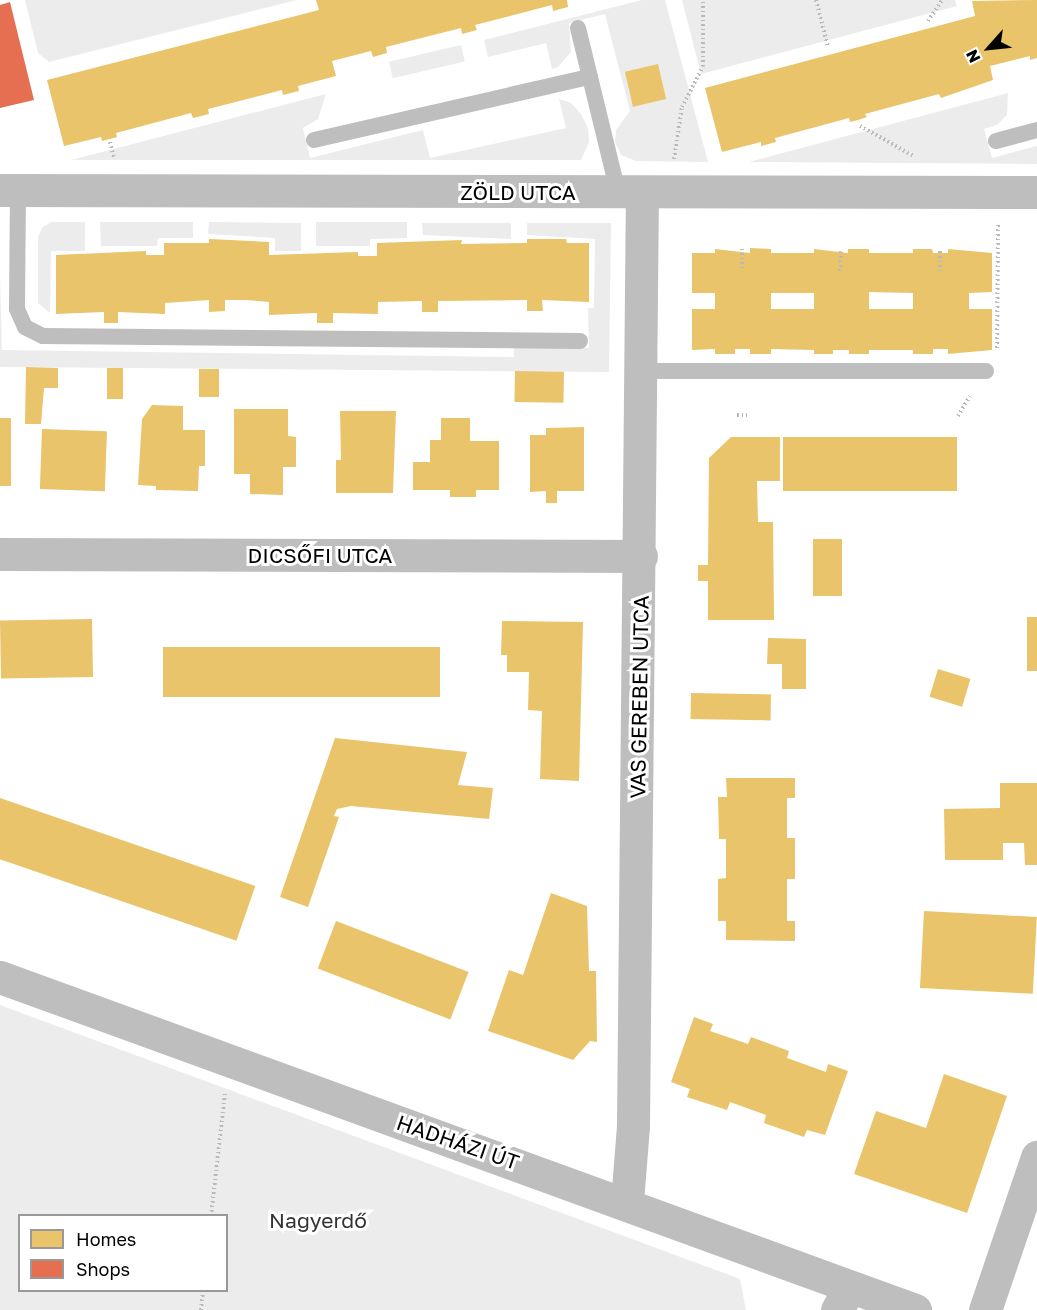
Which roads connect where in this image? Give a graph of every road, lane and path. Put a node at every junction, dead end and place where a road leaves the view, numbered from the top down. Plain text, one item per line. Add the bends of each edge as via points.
1 (703, 0) edge
2 (816, 0) edge
3 (942, 0) edge
4 (928, 21) dead end
5 (578, 28) dead end
6 (828, 47) dead end
7 (590, 77) junction
8 (860, 126) dead end
9 (1037, 130) edge
10 (314, 140) dead end
11 (996, 141) dead end
12 (918, 159) dead end
13 (9, 190) edge
14 (630, 192) junction
15 (674, 192) junction
16 (1037, 192) edge
17 (998, 219) dead end
18 (742, 249) dead end
19 (841, 249) dead end
20 (940, 250) dead end
21 (742, 271) dead end
22 (840, 271) dead end
23 (940, 271) dead end
24 (580, 340) dead end
25 (643, 371) junction
26 (986, 371) joint
27 (737, 415) dead end
28 (747, 415) dead end
29 (0, 554) edge
30 (641, 556) junction
31 (0, 976) edge
32 (228, 1061) junction
33 (1037, 1157) edge
34 (627, 1202) junction
35 (211, 1214) edge
36 (203, 1292) edge
37 (843, 1299) edge
38 (201, 1310) edge
39 (915, 1310) edge
40 (986, 1310) edge

1 - 15 path via 705,58 678,120
2 - 6 path
3 - 4 path
5 - 7 lane
7 - 10 lane
7 - 14 lane
8 - 12 path
9 - 11 lane
13 - 14 street, ZÖLD UTCA
13 - 24 lane via 17,309 25,327 43,336
14 - 15 street, ZÖLD UTCA
14 - 25 street, VAS GEREBEN UTCA
15 - 16 street, ZÖLD UTCA
17 - 26 path via 997,350
18 - 21 path
19 - 22 path
20 - 23 path
25 - 26 lane
25 - 30 street, VAS GEREBEN UTCA
27 - 28 path
29 - 30 street, DICSŐFI UTCA
30 - 34 street, VAS GEREBEN UTCA via 633,1125
31 - 32 street, HADHÁZI ÚT
32 - 34 street, HADHÁZI ÚT
32 - 35 path
33 - 40 street
34 - 37 street, HADHÁZI ÚT
36 - 38 path
37 - 39 street, HADHÁZI ÚT

